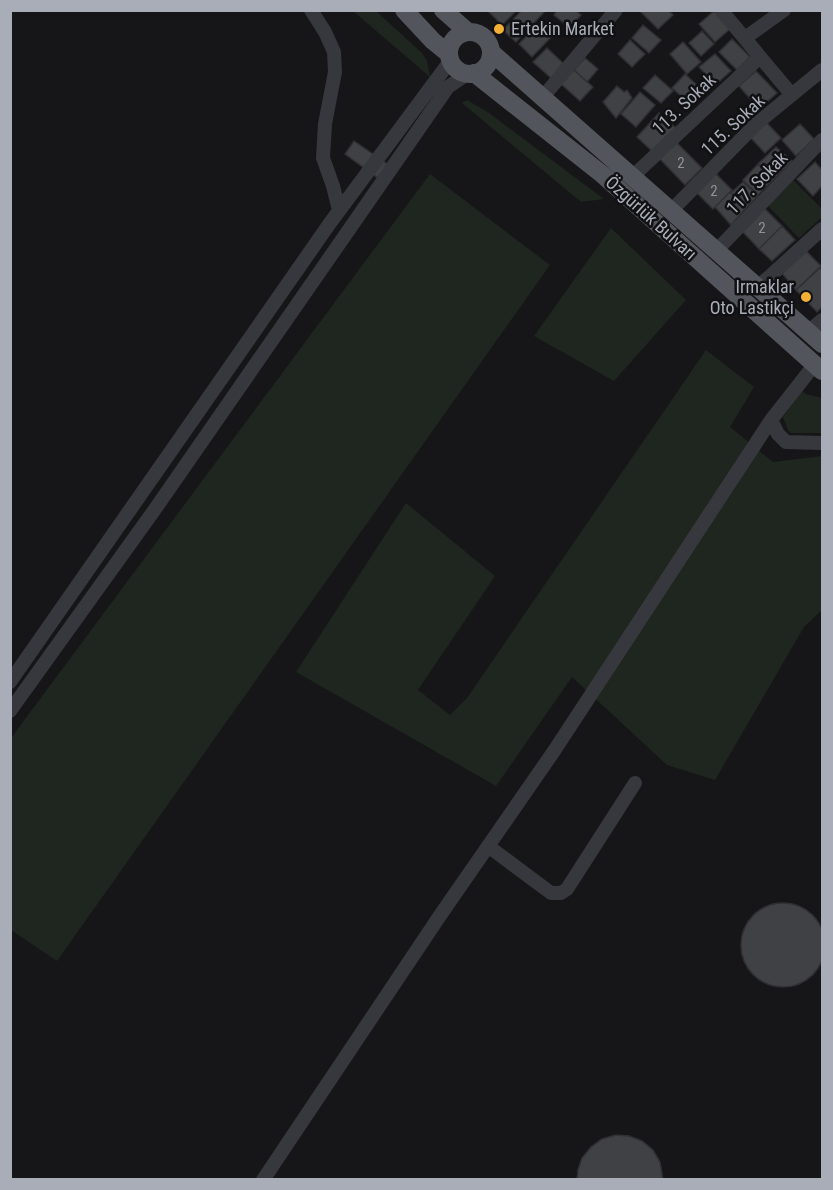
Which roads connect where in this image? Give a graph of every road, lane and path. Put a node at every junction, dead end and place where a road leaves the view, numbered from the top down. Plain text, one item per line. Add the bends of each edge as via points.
1 (311, 10) edge
2 (404, 10) edge
3 (443, 10) edge
4 (616, 10) edge
5 (721, 10) edge
6 (784, 10) edge
7 (468, 32) junction
8 (745, 38) junction
9 (491, 52) junction
10 (450, 57) junction
11 (760, 57) junction
12 (822, 70) edge
13 (470, 74) junction
14 (792, 95) junction
15 (542, 98) junction
16 (822, 140) edge
17 (632, 177) junction
18 (339, 210) junction
19 (671, 211) junction
20 (822, 229) edge
21 (717, 250) junction
22 (758, 287) junction
23 (815, 326) edge
24 (822, 344) edge
25 (819, 367) edge
26 (771, 420) junction
27 (822, 442) edge
28 (10, 682) edge
29 (10, 711) edge
30 (635, 783) dead end
31 (488, 846) junction
32 (263, 1179) edge

1 - 18 street via 334,52 335,72 323,158
2 - 10 main road
3 - 7 main road
4 - 15 street
5 - 8 street
6 - 8 street
7 - 9 main road via 481,35
7 - 10 main road via 452,42
8 - 11 street
9 - 13 main road via 488,64
9 - 15 main road, Özgürlük Bulvarı
10 - 13 main road via 457,69
10 - 18 street
11 - 14 street
11 - 17 street, 113. Sokak
12 - 14 street, 115. Sokak
13 - 25 main road, Özgürlük Bulvarı via 603,175
13 - 29 street via 448,87
14 - 19 street, 115. Sokak via 755,125
15 - 17 main road, Özgürlük Bulvarı
16 - 21 street, 117. Sokak
17 - 19 main road, Özgürlük Bulvarı
18 - 28 street
19 - 21 main road, Özgürlük Bulvarı
20 - 22 street
21 - 22 main road, Özgürlük Bulvarı
22 - 23 main road, Özgürlük Bulvarı
23 - 24 main road, Özgürlük Bulvarı
25 - 26 street
26 - 27 street via 786,442
26 - 31 street
30 - 31 street via 561,893 551,893
31 - 32 street

